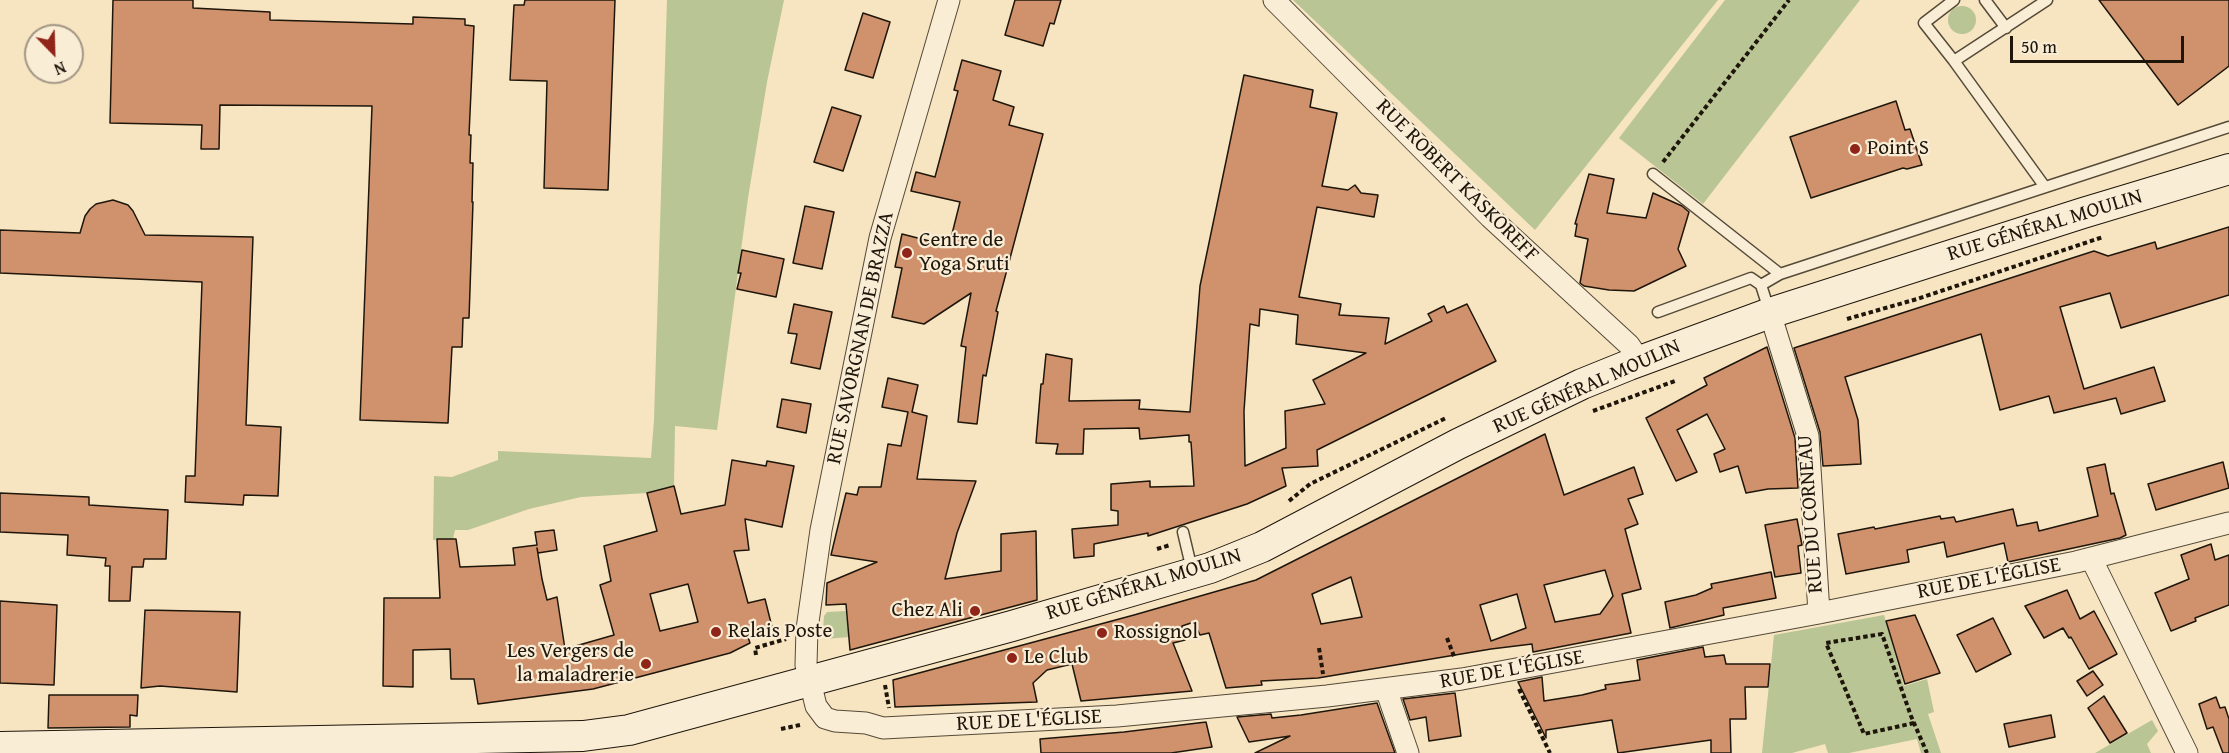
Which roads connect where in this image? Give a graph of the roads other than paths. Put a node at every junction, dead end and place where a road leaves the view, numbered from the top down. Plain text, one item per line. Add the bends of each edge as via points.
1 (949, 0) edge
2 (1274, 0) edge
3 (1954, 0) edge
4 (1985, 0) edge
5 (2047, 0) edge
6 (2006, 28) junction
7 (1953, 61) junction
8 (2229, 127) edge
9 (2229, 170) edge
10 (1653, 174) road end
11 (2044, 187) junction
12 (1780, 274) junction
13 (1761, 285) junction
14 (1658, 312) dead end
15 (1770, 313) junction
16 (1640, 361) junction
17 (2229, 523) edge
18 (1183, 532) dead end
19 (2091, 558) junction
20 (1193, 573) junction
21 (1819, 613) junction
22 (810, 681) junction
23 (1386, 689) junction
24 (584, 744) edge
25 (0, 747) edge
26 (115, 749) edge
27 (1408, 753) edge
28 (2187, 753) edge

1 - 22 street, RUE SAVORGNAN DE BRAZZA via 880,238 821,530 807,629 806,665
2 - 16 street, RUE ROBERT KASKOREFF via 1490,217 1629,345
3 - 7 lane via 1924,23
4 - 6 lane
5 - 6 lane
6 - 7 lane
7 - 11 lane
8 - 11 lane
9 - 15 main road, RUE GÉNÉRAL MOULIN
10 - 12 lane
11 - 12 lane
12 - 13 lane
13 - 14 lane via 1751,278
13 - 15 lane
15 - 16 main road, RUE GÉNÉRAL MOULIN
15 - 21 street, RUE DU CORNEAU via 1808,436
16 - 20 main road, RUE GÉNÉRAL MOULIN via 1582,384 1458,444 1262,547
17 - 19 street, RUE DE L'ÉGLISE
18 - 20 lane
19 - 21 street, RUE DE L'ÉGLISE
19 - 28 street
20 - 22 main road, RUE GÉNÉRAL MOULIN
21 - 23 street, RUE DE L'ÉGLISE via 1510,672
22 - 23 street, RUE DE L'ÉGLISE via 816,706 825,718 883,728 1117,716
22 - 24 main road, RUE GÉNÉRAL MOULIN
23 - 27 street
24 - 26 main road, RUE GÉNÉRAL MOULIN
25 - 26 main road, RUE GÉNÉRAL MOULIN

